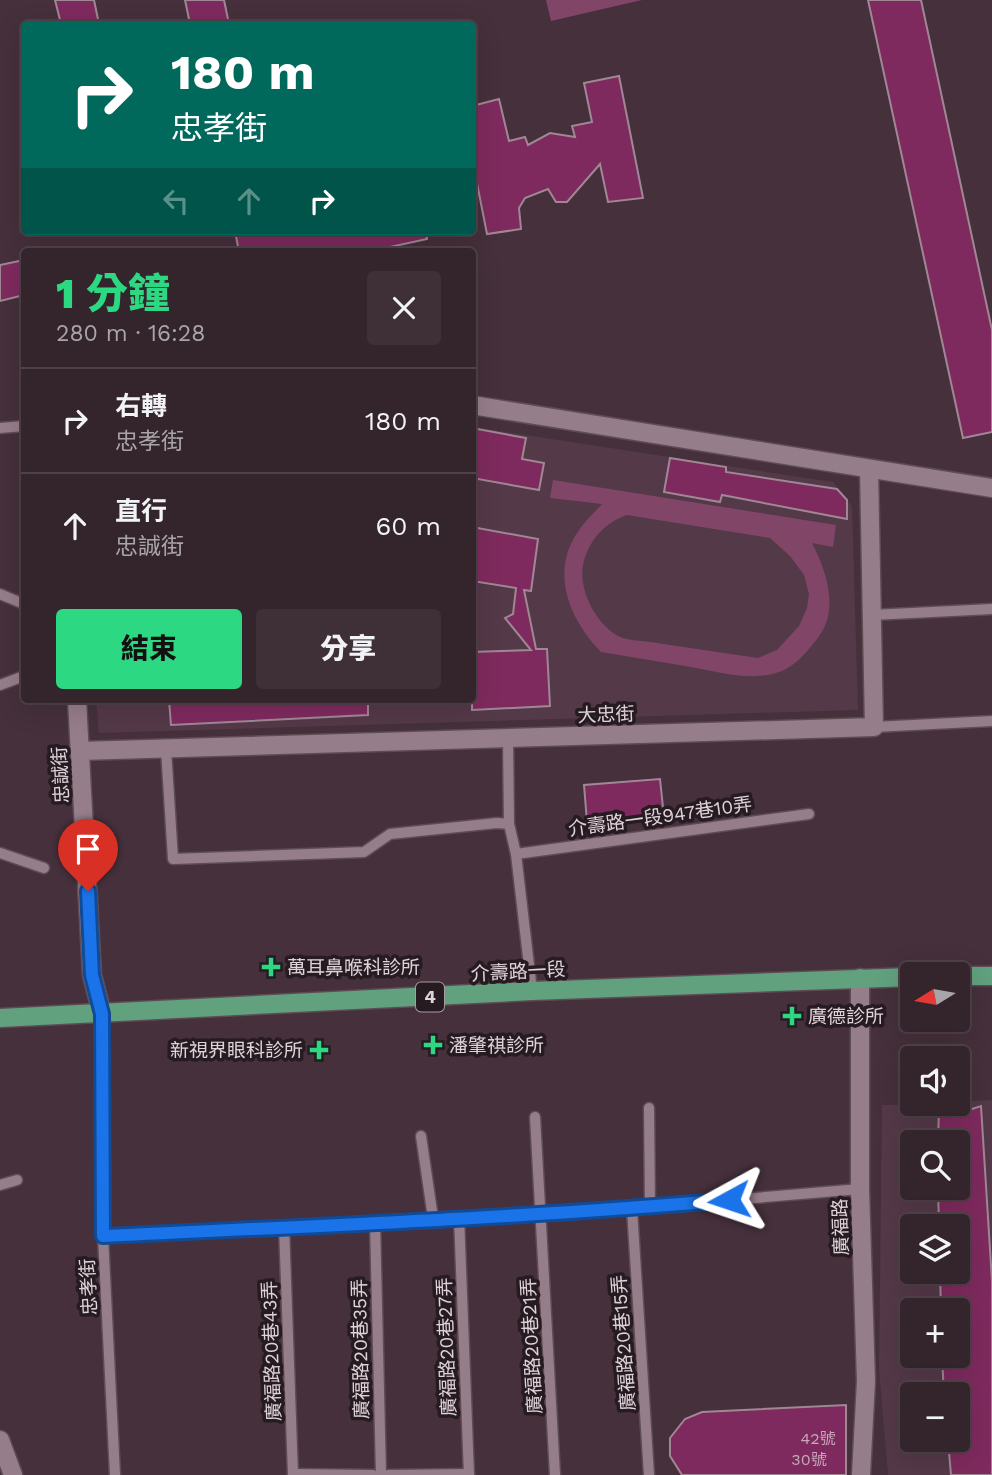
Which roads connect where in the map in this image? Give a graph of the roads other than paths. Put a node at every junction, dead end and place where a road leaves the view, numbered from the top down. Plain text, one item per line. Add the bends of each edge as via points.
1 (476, 406) edge
2 (21, 426) edge
3 (0, 428) edge
4 (869, 469) junction
5 (992, 488) edge
6 (0, 594) edge
7 (21, 603) edge
8 (992, 609) edge
9 (872, 615) junction
10 (21, 677) edge
11 (0, 685) edge
12 (77, 703) edge
13 (992, 721) edge
14 (874, 727) junction
15 (508, 738) junction
16 (166, 749) junction
17 (80, 751) junction
18 (809, 814) dead end
19 (509, 824) junction
20 (0, 853) edge
21 (516, 854) junction
22 (44, 868) dead end
23 (970, 976) edge
24 (992, 976) edge
25 (900, 977) edge
26 (860, 978) junction
27 (532, 991) junction
28 (102, 1014) junction
29 (0, 1018) edge
30 (649, 1108) dead end
31 (535, 1117) dead end
32 (421, 1136) dead end
33 (17, 1180) dead end
34 (0, 1185) edge
35 (860, 1189) junction
36 (650, 1207) junction
37 (632, 1209) junction
38 (542, 1216) junction
39 (459, 1217) junction
40 (433, 1219) junction
41 (374, 1222) junction
42 (284, 1226) junction
43 (103, 1236) junction
44 (0, 1440) edge
45 (469, 1474) edge
46 (13, 1475) edge
47 (115, 1475) edge
48 (293, 1475) edge
49 (373, 1475) edge
50 (381, 1475) edge
51 (388, 1475) edge
52 (555, 1475) edge
53 (649, 1475) edge
54 (862, 1475) edge

1 - 4 street
2 - 3 lane
4 - 5 street
4 - 9 street
6 - 7 lane
8 - 9 lane
9 - 14 street
10 - 11 lane
12 - 17 street, 忠誠街
13 - 14 lane
14 - 15 street, 大忠街
15 - 16 street, 大忠街
15 - 19 lane
16 - 17 street, 大忠街
16 - 19 lane via 173,859 364,852 390,834
17 - 28 street, 忠誠街 via 92,975
18 - 21 lane, 介壽路一段947巷10弄
19 - 21 lane
20 - 22 lane
21 - 27 lane
23 - 24 main road
25 - 26 main road, 介壽路一段 / 4
26 - 27 main road, 介壽路一段 / 4
26 - 35 street, 廣福路
27 - 28 main road, 介壽路一段 / 4
28 - 29 main road, 介壽路一段 / 4
28 - 43 lane, 忠孝街
30 - 36 lane
31 - 38 lane, 廣福路20巷21弄
32 - 40 lane
33 - 34 lane
35 - 36 lane
35 - 54 street, 廣福路 via 866,1381
36 - 37 lane
37 - 38 lane
37 - 53 lane, 廣福路20巷15弄
38 - 39 lane
38 - 52 lane, 廣福路20巷21弄
39 - 40 lane
39 - 45 lane, 廣福路20巷27弄
40 - 41 lane
41 - 42 lane
41 - 50 lane, 廣福路20巷35弄
42 - 43 lane
42 - 48 lane, 廣福路20巷43弄
43 - 47 lane, 忠孝街
44 - 46 street
45 - 51 lane
48 - 49 lane

